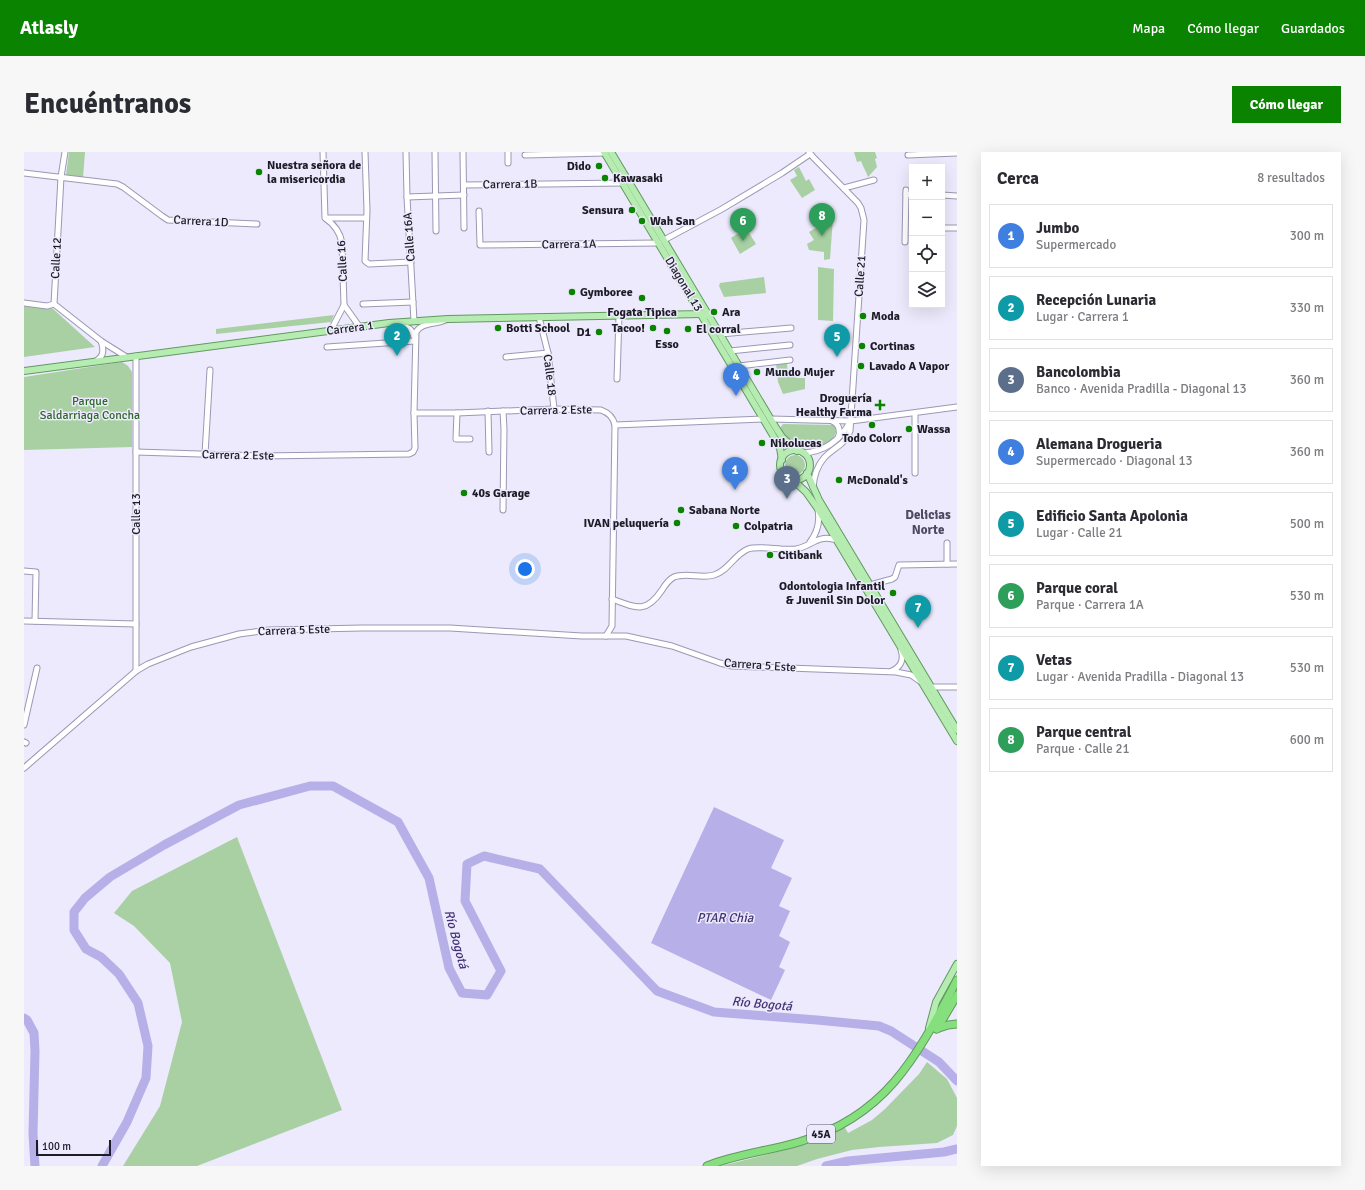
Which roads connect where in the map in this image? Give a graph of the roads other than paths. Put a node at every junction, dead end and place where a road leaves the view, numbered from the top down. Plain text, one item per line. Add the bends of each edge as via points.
1 (65, 152) edge
2 (323, 152) edge
3 (365, 152) edge
4 (406, 152) edge
5 (435, 152) edge
6 (463, 152) edge
7 (508, 152) edge
8 (607, 152) edge
9 (810, 153) edge
10 (956, 153) edge
11 (525, 155) dead end
12 (908, 155) dead end
13 (508, 163) dead end
14 (24, 173) edge
15 (61, 177) junction
16 (874, 180) dead end
17 (623, 183) junction
18 (464, 185) junction
19 (844, 188) junction
20 (909, 194) edge
21 (464, 195) junction
22 (436, 196) junction
23 (945, 196) edge
24 (957, 196) edge
25 (407, 197) junction
26 (479, 211) dead end
27 (325, 218) junction
28 (366, 218) junction
29 (257, 224) dead end
30 (464, 228) dead end
31 (905, 228) junction
32 (909, 228) edge
33 (945, 228) edge
34 (957, 228) edge
35 (436, 231) dead end
36 (662, 242) junction
37 (905, 242) dead end
38 (411, 262) junction
39 (413, 302) junction
40 (24, 303) edge
41 (54, 304) junction
42 (363, 304) dead end
43 (344, 305) junction
44 (702, 314) junction
45 (619, 316) junction
46 (709, 316) junction
47 (539, 317) junction
48 (448, 319) junction
49 (414, 321) junction
50 (390, 323) junction
51 (359, 326) junction
52 (791, 328) dead end
53 (331, 330) junction
54 (720, 334) junction
55 (415, 340) junction
56 (101, 342) junction
57 (790, 345) dead end
58 (327, 347) dead end
59 (730, 351) junction
60 (548, 353) junction
61 (125, 356) junction
62 (136, 356) junction
63 (506, 357) dead end
64 (790, 360) dead end
65 (96, 361) junction
66 (739, 366) junction
67 (210, 370) dead end
68 (24, 371) edge
69 (617, 379) dead end
70 (957, 407) edge
71 (554, 409) junction
72 (503, 411) junction
73 (488, 412) junction
74 (414, 413) junction
75 (457, 413) junction
76 (915, 413) junction
77 (763, 419) junction
78 (771, 419) junction
79 (831, 421) junction
80 (851, 421) junction
81 (615, 425) junction
82 (837, 438) junction
83 (470, 439) dead end
84 (136, 452) junction
85 (489, 452) dead end
86 (800, 452) junction
87 (205, 454) junction
88 (782, 460) junction
89 (807, 473) junction
90 (915, 473) dead end
91 (793, 480) junction
92 (813, 487) junction
93 (818, 509) junction
94 (503, 510) dead end
95 (836, 540) junction
96 (947, 543) dead end
97 (808, 544) junction
98 (947, 564) junction
99 (957, 564) edge
100 (24, 571) edge
101 (870, 585) junction
102 (612, 599) junction
103 (24, 621) edge
104 (35, 622) junction
105 (136, 624) junction
106 (612, 626) junction
107 (620, 635) junction
108 (606, 636) junction
109 (901, 649) junction
110 (37, 668) dead end
111 (136, 672) junction
112 (889, 672) junction
113 (923, 684) junction
114 (931, 687) junction
115 (957, 687) edge
116 (24, 725) edge
117 (957, 730) edge
118 (957, 741) edge
119 (24, 768) edge
120 (957, 964) edge
121 (957, 980) edge
122 (957, 995) edge
123 (957, 1024) edge
124 (937, 1029) junction
125 (927, 1036) junction
126 (707, 1166) edge

1 - 15 street, Calle 12
2 - 27 street
3 - 28 street, Calle 16
4 - 25 street, Calle 16A
5 - 22 street
6 - 18 street
7 - 13 street
8 - 11 street
8 - 17 main road, Diagonal 13
8 - 36 main road, Diagonal 13
9 - 19 street, Calle 21
9 - 36 street, Carrera 1A via 782,173
10 - 12 street
14 - 15 street, Carrera 1D via 32,171
15 - 29 street, Carrera 1D via 120,185 168,220
15 - 41 street, Calle 12
16 - 19 street
17 - 18 street, Carrera 1B
17 - 36 main road, Diagonal 13
18 - 21 street
19 - 80 street, Calle 21 via 859,205 864,220
20 - 31 street via 906,192
21 - 22 street
21 - 30 street
22 - 25 street
22 - 35 street
23 - 24 street
25 - 38 street, Calle 16A
26 - 36 street, Carrera 1A via 480,245
27 - 28 street
27 - 43 street, Calle 16 via 341,237
28 - 38 street, Calle 16 via 366,263
31 - 32 street
31 - 37 street
33 - 34 street
36 - 44 main road, Diagonal 13
36 - 46 main road, Diagonal 13
38 - 39 street, Calle 16A
39 - 42 street
39 - 49 street, Calle 16A
40 - 41 street via 46,308
41 - 56 street
43 - 51 street
43 - 53 street
44 - 45 main road, Carrera 1
44 - 46 main road, Carrera 1
44 - 77 main road, Diagonal 13
45 - 47 main road, Carrera 1
45 - 69 street
46 - 54 main road, Diagonal 13
47 - 48 main road, Carrera 1
47 - 60 street, Calle 18
48 - 49 main road, Carrera 1
48 - 55 street via 438,324 421,326 416,332
49 - 50 main road, Carrera 1
50 - 51 main road, Carrera 1
50 - 55 street via 397,327 409,328
51 - 53 main road, Carrera 1
52 - 54 street
53 - 62 main road, Carrera 1
54 - 59 main road, Diagonal 13
55 - 58 street
55 - 74 street
56 - 61 street
56 - 65 street via 103,352
57 - 59 street
59 - 66 main road, Diagonal 13
60 - 63 street
60 - 71 street, Calle 18
61 - 62 main road, Carrera 1
61 - 65 main road, Carrera 1
62 - 84 street, Calle 13
64 - 66 street
65 - 68 main road, Carrera 1
66 - 78 main road, Diagonal 13
67 - 87 street
70 - 76 street
71 - 72 street, Carrera 2 Este
71 - 81 street, Carrera 2 Este via 601,410 611,416
72 - 73 street, Carrera 2 Este
72 - 94 street
73 - 75 street, Carrera 2 Este
73 - 85 street
74 - 75 street, Carrera 2 Este
74 - 87 street, Carrera 2 Este via 415,448 408,454
75 - 83 street via 456,439
76 - 80 street
76 - 90 street
77 - 81 street
77 - 88 main road, Diagonal 13 via 778,442
78 - 79 street
78 - 86 main road, Diagonal 13 via 782,437
79 - 80 street
79 - 82 street via 839,428
80 - 82 street
80 - 92 street, Calle 21 via 847,440 819,465
81 - 102 street
82 - 86 street via 825,448
84 - 87 street, Carrera 2 Este
84 - 105 street, Calle 13
86 - 88 main road via 788,453
86 - 89 main road via 810,462
88 - 91 main road via 783,472
89 - 91 main road via 800,479
89 - 92 main road
91 - 93 main road via 806,492
92 - 101 main road
93 - 95 main road
93 - 97 street via 818,526
95 - 97 street via 821,538
95 - 109 main road
96 - 98 street
97 - 102 street via 795,549 747,550 716,575 679,576 670,580 652,603 644,606 633,606
98 - 99 street
98 - 101 street via 899,565 895,577
100 - 104 street via 36,572
101 - 114 main road
102 - 106 street
103 - 104 street
104 - 105 street
105 - 111 street, Calle 13
106 - 107 street
106 - 108 street
107 - 108 street, Carrera 5 Este
107 - 112 street, Carrera 5 Este via 678,647 732,666
108 - 111 street, Carrera 5 Este via 450,628 269,630 239,634 190,647 148,664
109 - 112 street via 902,661 895,670
109 - 113 main road
110 - 116 street
111 - 119 street, Carrera 5 Este
112 - 113 street, Carrera 5 Este via 911,675
113 - 118 main road
114 - 115 street
114 - 117 main road
120 - 125 main road via 936,1002
121 - 125 highway, 45A
122 - 124 highway
123 - 124 highway via 948,1024
124 - 125 highway
125 - 126 highway, 45A via 897,1080 858,1114 826,1132 797,1143

